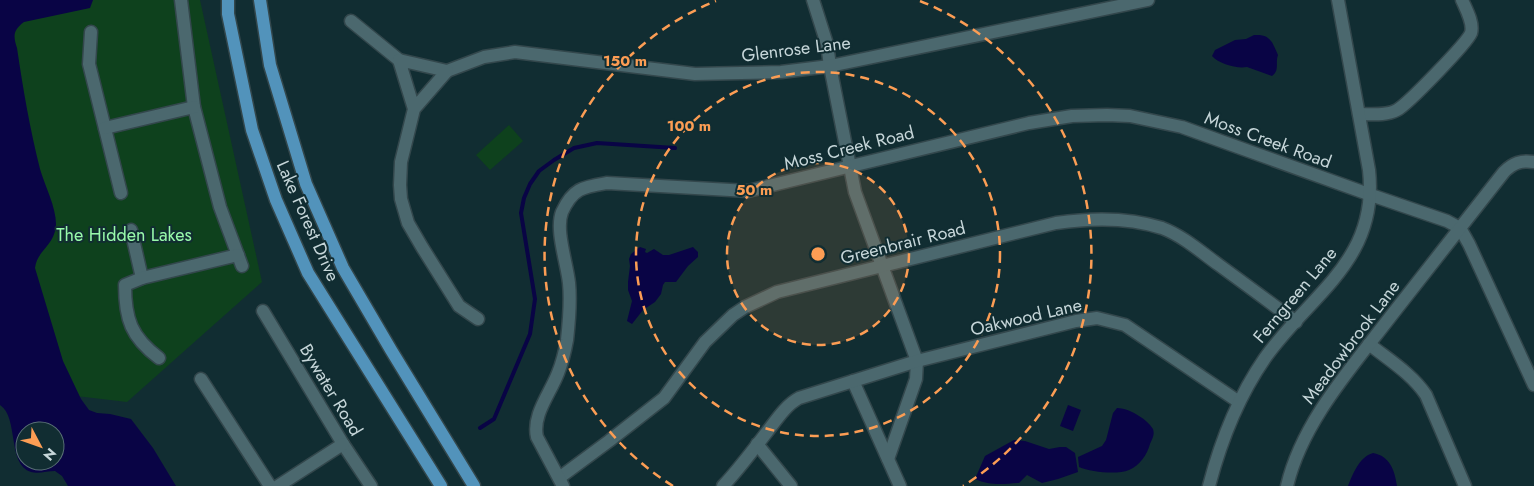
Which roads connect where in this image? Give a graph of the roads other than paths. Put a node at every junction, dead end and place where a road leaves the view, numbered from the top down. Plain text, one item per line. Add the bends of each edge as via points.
1 (181, 0) edge
2 (228, 0) edge
3 (260, 0) edge
4 (813, 0) edge
5 (1148, 0) edge
6 (1338, 0) edge
7 (1462, 0) edge
8 (351, 21) dead end
9 (91, 32) dead end
10 (398, 60) junction
11 (830, 66) junction
12 (447, 71) junction
13 (194, 107) junction
14 (414, 109) junction
15 (1359, 114) junction
16 (105, 128) junction
17 (1534, 162) edge
18 (850, 166) junction
19 (121, 193) dead end
20 (1371, 195) junction
21 (1460, 228) junction
22 (130, 230) dead end
23 (882, 266) junction
24 (142, 278) junction
25 (263, 311) dead end
26 (478, 319) dead end
27 (1296, 322) junction
28 (1369, 344) junction
29 (159, 358) dead end
30 (917, 361) junction
31 (201, 379) dead end
32 (853, 381) junction
33 (1534, 385) edge
34 (1239, 402) junction
35 (343, 444) junction
36 (757, 444) junction
37 (888, 459) junction
38 (561, 482) edge
39 (270, 486) edge
40 (278, 486) edge
41 (371, 486) edge
42 (441, 486) edge
43 (474, 486) edge
44 (723, 486) edge
45 (791, 486) edge
46 (900, 486) edge
47 (1209, 486) edge
48 (1287, 486) edge
49 (1465, 486) edge

1 - 13 street
2 - 42 main road, Lake Forest Drive via 228,14 252,130 276,200 308,273
3 - 43 main road, Lake Forest Drive via 270,65 306,184 343,268
4 - 11 street via 827,44
5 - 11 street, Glenrose Lane
6 - 15 street, Ferngreen Lane
7 - 15 street via 1471,24 1471,32 1464,44 1397,110
8 - 10 street
9 - 16 street via 89,64
10 - 12 street
10 - 14 street
11 - 12 street, Glenrose Lane via 781,72 695,74 514,52 484,57
11 - 18 street
12 - 14 street, Glenrose Lane
13 - 16 street
13 - 24 street via 220,207 240,260
14 - 26 street, Glenrose Lane via 401,162 400,185 408,223 458,306
15 - 20 street, Ferngreen Lane via 1370,170
16 - 19 street
17 - 21 street, Meadowbrook Lane via 1511,165
18 - 20 street, Moss Creek Road via 1029,123 1072,116 1130,116 1182,127
18 - 23 street
18 - 38 street, Moss Creek Road via 748,191 607,183 585,186 576,191 562,214 560,226 569,281 567,342 535,430
20 - 21 street
20 - 27 street, Ferngreen Lane via 1358,245 1338,275
21 - 28 street, Meadowbrook Lane
21 - 33 street
22 - 24 street
23 - 27 street, Greenbrair Road via 1080,219 1142,223 1187,241
23 - 30 street
23 - 38 street, Greenbrair Road via 777,292 733,314 705,342 664,398
24 - 29 street via 125,285 126,312 140,341
25 - 35 street, Bywater Road
27 - 34 street, Ferngreen Lane via 1278,341
28 - 48 street, Meadowbrook Lane via 1321,409 1299,450
28 - 49 street via 1420,386
30 - 32 street, Oakwood Lane
30 - 34 street, Oakwood Lane via 1076,320 1097,318 1132,328
30 - 37 street via 916,379
31 - 39 street
32 - 36 street, Oakwood Lane via 793,401
32 - 37 street
34 - 47 street, Ferngreen Lane via 1227,428
35 - 40 street
35 - 41 street, Bywater Road
36 - 44 street, Oakwood Lane
36 - 45 street
37 - 46 street

